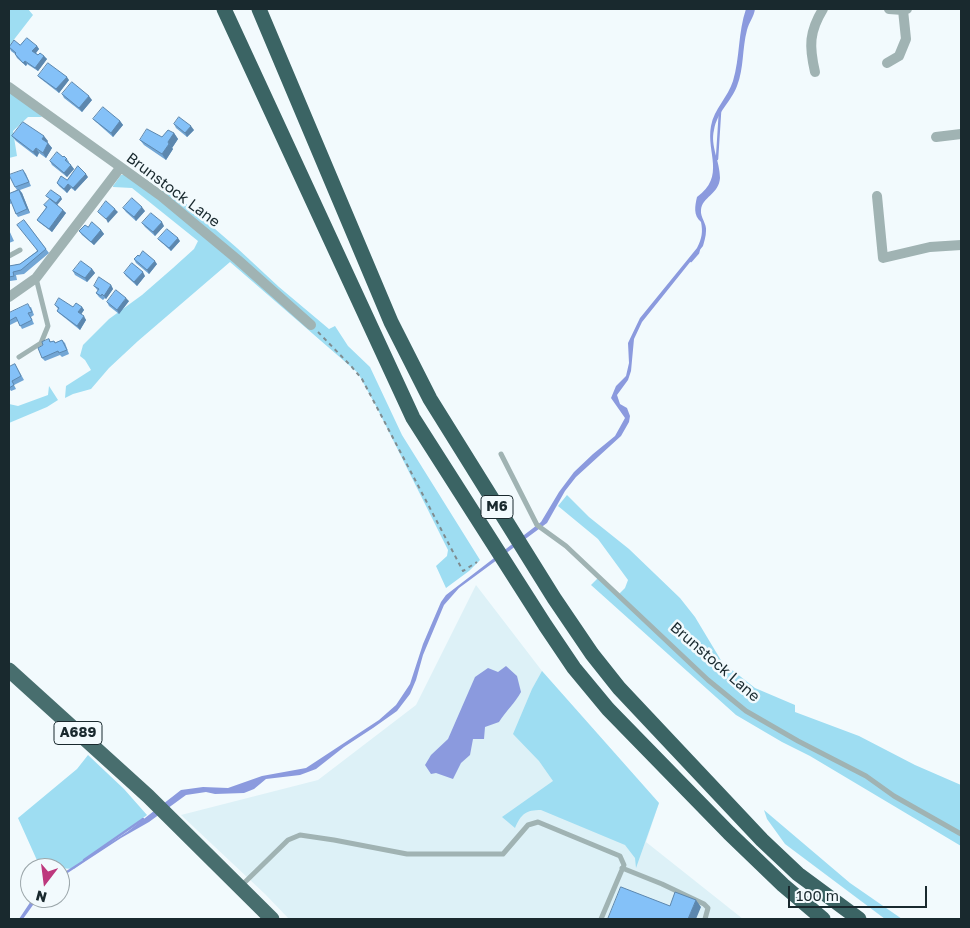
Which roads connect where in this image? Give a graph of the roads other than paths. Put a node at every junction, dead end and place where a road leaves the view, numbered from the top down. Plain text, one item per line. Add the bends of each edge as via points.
1 (224, 9) edge
2 (259, 9) edge
3 (823, 9) edge
4 (889, 9) edge
5 (905, 10) edge
6 (887, 63) dead end
7 (815, 72) dead end
8 (9, 87) edge
9 (961, 134) edge
10 (936, 137) dead end
11 (120, 168) junction
12 (877, 196) dead end
13 (961, 246) edge
14 (20, 250) dead end
15 (9, 256) edge
16 (36, 278) junction
17 (9, 297) edge
18 (311, 325) road end
19 (19, 357) dead end
20 (501, 454) dead end
21 (9, 670) edge
22 (961, 834) edge
23 (622, 868) junction
24 (240, 887) junction
25 (272, 919) edge
26 (601, 919) edge
27 (705, 919) edge
28 (823, 919) edge
29 (859, 919) edge

1 - 28 highway, M6 via 413,418 545,625 574,668 608,709 729,833
2 - 29 highway, M6 via 391,322 412,364 430,399 554,598 619,688 762,840 798,874
3 - 7 street via 813,25 810,52
4 - 5 street
5 - 6 street via 906,40 899,56
8 - 11 street, Brunstock Lane
9 - 10 street
11 - 16 street
11 - 18 street, Brunstock Lane via 161,196
12 - 13 street via 883,258 930,247
14 - 15 lane
16 - 17 street
16 - 19 lane via 48,326 41,344
20 - 22 lane, Brunstock Lane via 537,525 566,546 708,680 746,711 866,776
21 - 24 highway, A689 via 148,796
23 - 24 lane via 620,856 538,822 528,825 503,854 407,854 300,835 288,840
23 - 26 lane
23 - 27 lane via 704,904 708,908
24 - 25 highway, A689

